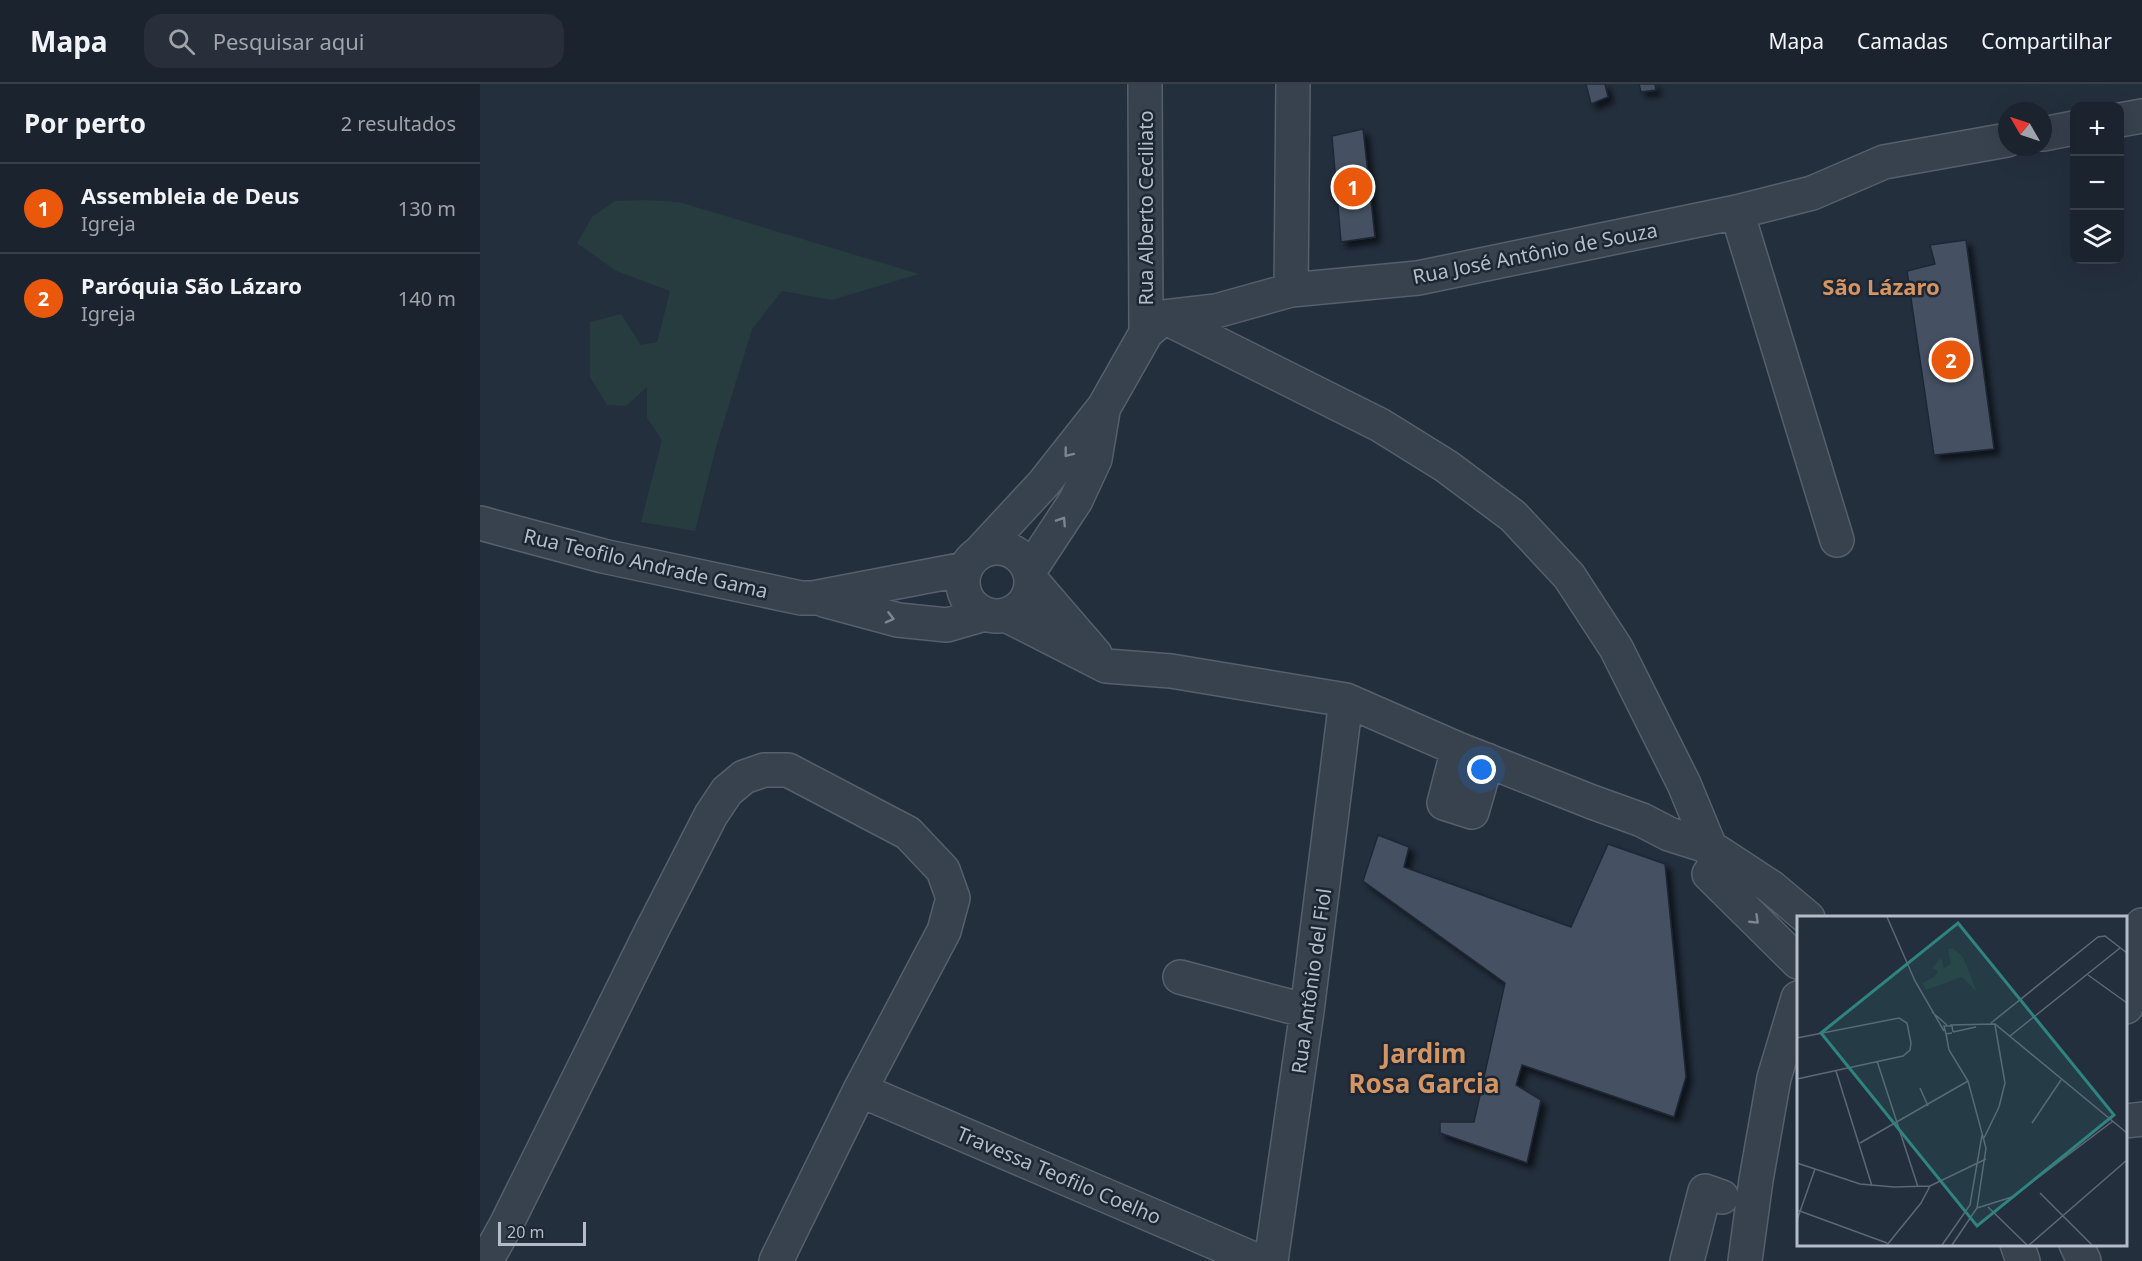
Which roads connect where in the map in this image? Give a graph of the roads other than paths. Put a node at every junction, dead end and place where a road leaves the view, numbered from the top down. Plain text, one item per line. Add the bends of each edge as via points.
1 (1145, 84) edge
2 (1293, 84) edge
3 (2142, 116) edge
4 (2124, 119) edge
5 (2070, 129) edge
6 (2052, 132) edge
7 (1998, 142) edge
8 (1737, 212) junction
9 (1291, 290) junction
10 (1155, 325) junction
11 (1104, 407) junction
12 (480, 522) edge
13 (1837, 540) dead end
14 (973, 560) junction
15 (1031, 575) junction
16 (813, 598) junction
17 (996, 615) junction
18 (1106, 666) junction
19 (1346, 700) junction
20 (1669, 834) junction
21 (1710, 847) junction
22 (1724, 889) junction
23 (1806, 916) edge
24 (2142, 925) edge
25 (1797, 961) edge
26 (1180, 977) dead end
27 (2127, 1003) edge
28 (1797, 1004) edge
29 (1307, 1011) junction
30 (1786, 1071) edge
31 (860, 1090) junction
32 (2142, 1119) edge
33 (2127, 1121) edge
34 (1722, 1197) dead end
35 (2017, 1246) edge
36 (2076, 1246) edge
37 (486, 1261) edge
38 (776, 1261) edge
39 (1258, 1261) edge
40 (1271, 1261) edge
41 (1687, 1261) edge
42 (1745, 1261) edge
43 (2023, 1261) edge
44 (2084, 1261) edge

1 - 10 street, Rua Alberto Ceciliato
2 - 9 street
3 - 4 street
5 - 6 street
7 - 8 street, Rua José Antônio de Souza via 1884,162 1812,193
8 - 9 street, Rua José Antônio de Souza via 1418,278
8 - 13 street
9 - 10 street, Rua José Antônio de Souza
10 - 11 street
10 - 21 street via 1380,425 1446,466 1513,516 1569,576 1616,648 1684,784
11 -> 14 street via 1044,483
15 -> 11 street via 1076,500 1095,459
12 - 16 street, Rua Teofilo Andrade Gama via 614,558
14 - 15 street, Rua Teofilo Andrade Gama via 992,548 1004,548 1024,559
14 - 16 street, Rua Teofilo Andrade Gama via 922,578
14 - 17 street via 963,579 968,601 975,609
15 - 17 street, Rua Teofilo Andrade Gama via 1025,602 1016,610
15 - 18 street, Rua Teofilo Andrade Gama
16 -> 17 street, Rua Teofilo Andrade Gama via 898,620 947,625
17 - 18 street
18 - 19 street via 1171,671
19 - 20 street
19 - 29 street, Rua Antônio del Fiol
20 - 21 street
20 - 22 street
21 - 22 street
21 - 23 street via 1771,887
22 -> 25 street
24 - 27 street via 2139,958
26 - 29 street
28 - 30 street
29 - 40 street, Rua Antônio del Fiol
30 - 42 street via 1756,1180
31 - 37 street via 944,931 953,898 943,870 908,833 788,770 764,770 744,777 727,791 711,815
31 - 38 street
31 - 39 street, Travessa Teofilo Coelho
32 - 33 street
34 - 41 street via 1705,1191
35 - 43 street
36 - 44 street

